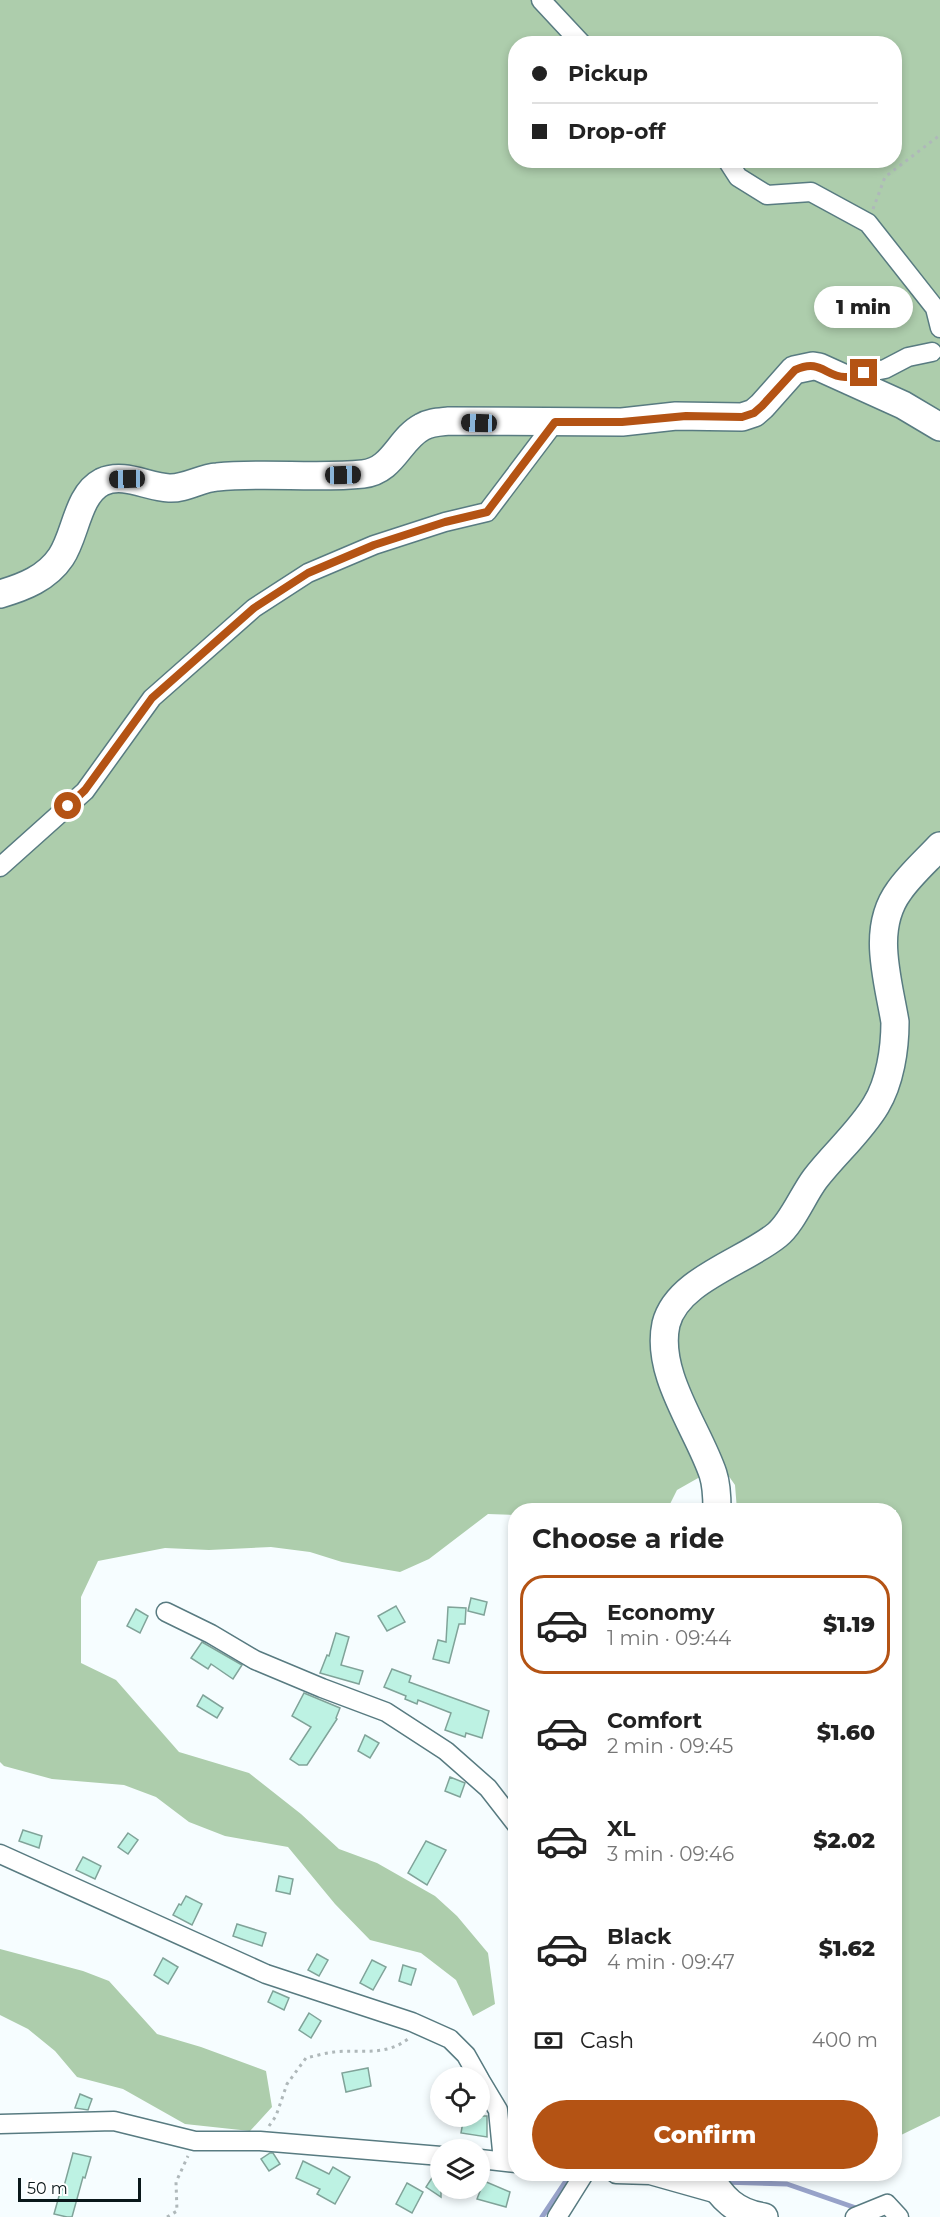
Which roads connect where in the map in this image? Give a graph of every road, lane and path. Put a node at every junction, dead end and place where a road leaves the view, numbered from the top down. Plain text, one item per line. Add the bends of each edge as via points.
1 (541, 0) edge
2 (575, 36) edge
3 (940, 135) edge
4 (902, 164) edge
5 (732, 168) edge
6 (897, 168) edge
7 (868, 223) junction
8 (940, 328) edge
9 (937, 349) edge
10 (843, 377) junction
11 (555, 422) junction
12 (940, 427) edge
13 (0, 594) edge
14 (940, 846) edge
15 (0, 867) edge
16 (717, 1503) edge
17 (166, 1612) dead end
18 (508, 1814) edge
19 (0, 1854) edge
20 (412, 2022) junction
21 (472, 2067) edge
22 (490, 2097) edge
23 (0, 2124) edge
24 (195, 2141) junction
25 (261, 2141) junction
26 (508, 2153) edge
27 (430, 2155) edge
28 (490, 2160) edge
29 (508, 2162) edge
30 (580, 2181) edge
31 (693, 2181) edge
32 (715, 2184) edge
33 (167, 2217) edge
34 (557, 2217) edge
35 (764, 2217) edge
36 (855, 2217) edge
37 (899, 2217) edge

1 - 2 street
3 - 4 path
5 - 7 street via 738,177 766,195 811,192
6 - 7 path via 885,177
7 - 8 street via 935,308
9 - 10 street via 885,369
10 - 11 street via 819,367 800,368 754,413 742,417
10 - 12 street
11 - 13 street via 431,423 414,432 387,465 364,474 219,477 171,488 109,479 86,498 62,556 54,565 32,583
11 - 15 street via 487,512 374,545 308,573 254,608 152,698 85,790
14 - 16 street via 899,890 884,926 883,950 896,1022 885,1087 876,1106 815,1179 780,1233 689,1290 671,1310 666,1323 668,1365 713,1475
17 - 18 street via 255,1660 386,1712 447,1751 488,1788
19 - 20 street via 266,1974
20 - 21 street via 450,2039
20 - 25 path via 411,2037 399,2047 306,2058 287,2084 276,2116
22 - 26 street via 498,2110
23 - 24 street via 114,2121
24 - 25 street
24 - 33 path via 176,2182 177,2211
25 - 27 street
28 - 29 street
30 - 34 street
31 - 32 street
32 - 35 street via 739,2210
36 - 37 street via 887,2204

